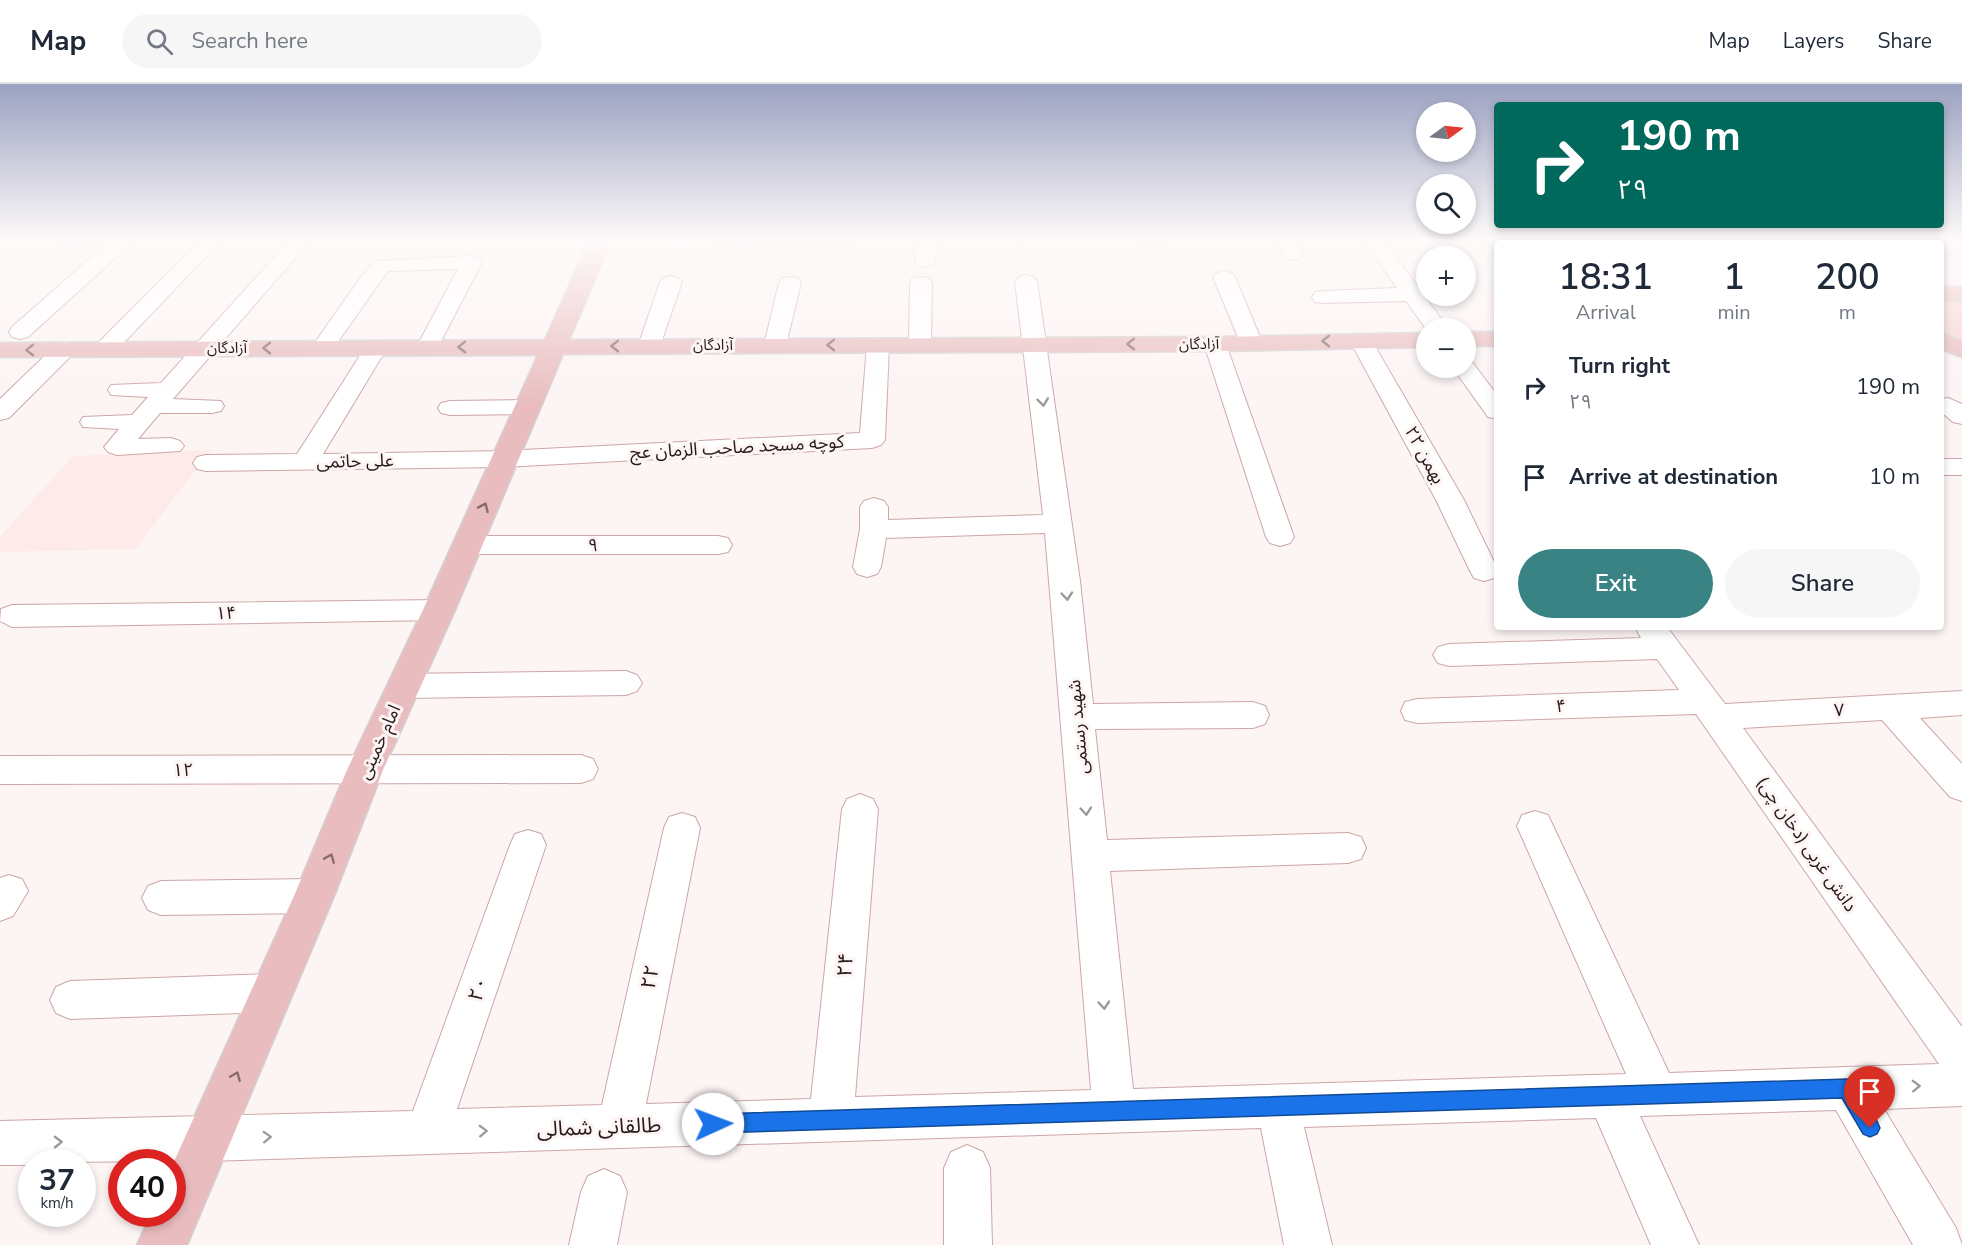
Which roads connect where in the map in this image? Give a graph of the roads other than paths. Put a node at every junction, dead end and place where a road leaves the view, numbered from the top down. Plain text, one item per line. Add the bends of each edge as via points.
1 (62, 295) edge
2 (158, 295) edge
3 (252, 295) edge
4 (358, 295) edge
5 (455, 295) edge
6 (576, 295) edge
7 (666, 295) edge
8 (787, 295) edge
9 (921, 295) edge
10 (1028, 295) edge
11 (1232, 295) edge
12 (1377, 295) edge
13 (1413, 295) edge
14 (1323, 297) dead end
15 (1430, 318) edge
16 (20, 332) dead end
17 (1476, 339) edge
18 (1494, 339) edge
19 (1416, 340) edge
20 (1361, 341) junction
21 (1944, 341) edge
22 (1251, 342) junction
23 (1036, 344) junction
24 (1215, 344) junction
25 (775, 345) junction
26 (878, 345) junction
27 (920, 345) junction
28 (554, 346) junction
29 (649, 346) junction
30 (205, 348) junction
31 (322, 348) junction
32 (376, 348) junction
33 (427, 348) junction
34 (65, 349) junction
35 (105, 349) junction
36 (0, 350) edge
37 (1962, 350) edge
38 (1472, 378) edge
39 (120, 390) dead end
40 (153, 406) junction
41 (212, 406) dead end
42 (527, 407) junction
43 (450, 408) dead end
44 (1494, 408) edge
45 (0, 413) edge
46 (92, 422) dead end
47 (171, 446) dead end
48 (505, 459) junction
49 (304, 462) junction
50 (206, 463) dead end
51 (1962, 466) edge
52 (1944, 467) edge
53 (1057, 524) junction
54 (1280, 537) dead end
55 (468, 544) junction
56 (718, 545) dead end
57 (867, 567) dead end
58 (1484, 571) dead end
59 (439, 610) junction
60 (12, 616) dead end
61 (1658, 638) edge
62 (1449, 655) dead end
63 (626, 682) dead end
64 (404, 686) junction
65 (1962, 703) edge
66 (1890, 707) junction
67 (1710, 709) junction
68 (1417, 711) dead end
69 (1253, 715) dead end
70 (1077, 717) junction
71 (581, 769) dead end
72 (0, 770) edge
73 (366, 770) junction
74 (1962, 787) edge
75 (860, 809) dead end
76 (1535, 826) dead end
77 (682, 828) dead end
78 (528, 845) dead end
79 (1348, 848) dead end
80 (1090, 856) junction
81 (314, 896) junction
82 (161, 898) dead end
83 (272, 993) junction
84 (70, 1000) dead end
85 (1962, 1062) edge
86 (1962, 1085) edge
87 (1847, 1088) junction
88 (1657, 1095) junction
89 (1608, 1096) junction
90 (1278, 1106) junction
91 (1114, 1111) junction
92 (831, 1120) junction
93 (619, 1127) junction
94 (427, 1132) junction
95 (208, 1139) junction
96 (0, 1143) edge
97 (967, 1168) dead end
98 (604, 1192) dead end
99 (162, 1245) edge
100 (593, 1245) edge
101 (968, 1245) edge
102 (1308, 1245) edge
103 (1675, 1245) edge
104 (1939, 1245) edge

1 - 16 street
2 - 35 street
3 - 30 street
4 - 31 street
5 - 33 street
6 - 28 main road, امام خمینی
7 - 29 street
8 - 25 street
9 - 27 street
10 - 23 street, شهید رستمی
11 - 22 street
12 - 14 street
13 - 15 street
17 - 18 main road
19 - 20 main road, آزادگان
20 -> 22 main road, آزادگان
20 - 58 street, ۲۲ بهمن via 1450,500
21 - 37 main road
22 - 24 main road, آزادگان
24 -> 23 main road, آزادگان
23 - 27 main road, آزادگان
23 -> 53 street, شهید رستمی
24 - 54 street
26 -> 25 main road, آزادگان
25 - 29 main road, آزادگان
26 - 27 main road, آزادگان
26 - 48 street, کوچه مسجد صاحب الزمان عج via 872,440
29 -> 28 main road, آزادگان
28 -> 33 main road, آزادگان
28 - 42 main road, امام خمینی
31 -> 30 main road, آزادگان
30 - 35 main road, آزادگان
30 - 40 street
31 - 32 main road, آزادگان
32 - 33 main road, آزادگان
32 - 49 street
34 - 35 main road, آزادگان
34 -> 36 main road, آزادگان
34 - 45 street
38 - 44 street
39 - 40 street
40 - 41 street
40 - 46 street
40 - 47 street via 117,447
42 - 43 street
42 - 48 main road, امام خمینی
48 - 49 street, علی حاتمی
55 -> 48 main road, امام خمینی
49 - 50 street, علی حاتمی
51 - 52 street
53 - 57 street via 874,518
53 -> 70 street, شهید رستمی
55 - 56 street, ۹
55 - 59 main road, امام خمینی
59 - 60 street, ۱۴
59 - 64 main road, امام خمینی
61 - 62 street
61 - 67 street, دانش غربی (دخان چی)
63 - 64 street
64 - 73 main road, امام خمینی
65 - 66 street, ۷
66 - 67 street, ۷
66 - 74 street
67 - 68 street, ۴
67 - 85 street, دانش غربی (دخان چی)
69 - 70 street
70 -> 80 street, شهید رستمی
71 - 73 street, ۱۲
72 - 73 street, ۱۲
81 -> 73 main road, امام خمینی
75 - 92 street, ۲۴
76 - 88 street
77 - 93 street, ۲۲
78 - 94 street, ۲۰
79 - 80 street
80 -> 91 street, شهید رستمی
81 - 82 street
81 - 83 main road, امام خمینی
83 - 84 street
95 -> 83 main road, امام خمینی
87 -> 86 street, طالقانی شمالی
87 - 88 street, طالقانی شمالی
87 - 104 street
88 - 89 street, طالقانی شمالی
89 - 90 street, طالقانی شمالی
89 - 103 street
90 - 91 street, طالقانی شمالی
90 - 102 street
91 - 92 street, طالقانی شمالی
92 - 93 street, طالقانی شمالی
94 -> 93 street, طالقانی شمالی
95 -> 94 street, طالقانی شمالی
96 -> 95 street, طالقانی شمالی
95 - 99 main road, امام خمینی
97 - 101 street
98 - 100 street

